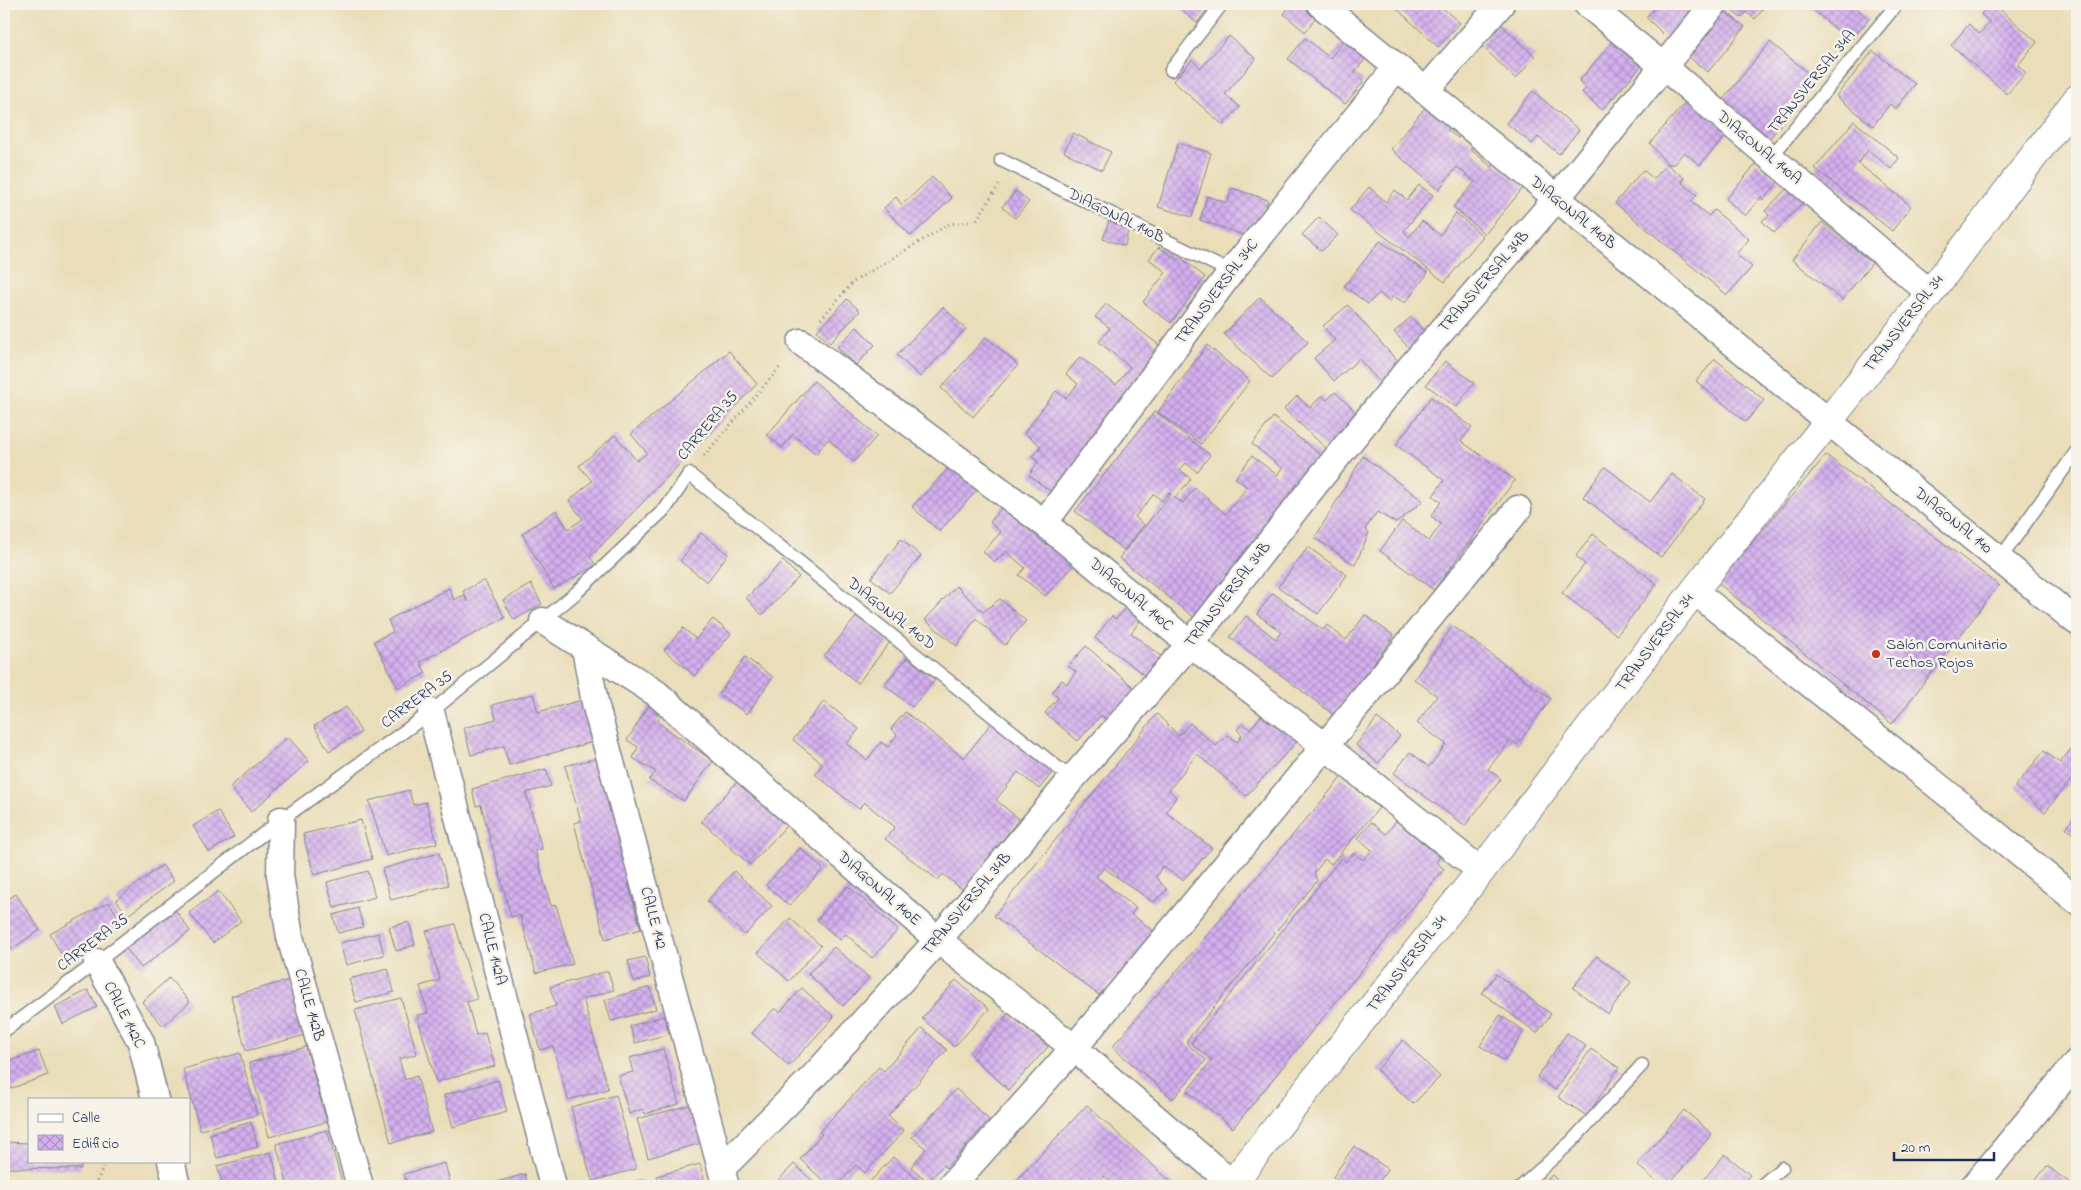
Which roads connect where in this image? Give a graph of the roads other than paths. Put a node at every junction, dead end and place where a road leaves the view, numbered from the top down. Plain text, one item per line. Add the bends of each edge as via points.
1 (1222, 4) edge
2 (1320, 4) edge
3 (1501, 4) edge
4 (1587, 4) edge
5 (1714, 4) edge
6 (1897, 4) edge
7 (1663, 66) junction
8 (1396, 67) junction
9 (1171, 70) dead end
10 (1426, 91) junction
11 (2077, 99) edge
12 (1771, 157) junction
13 (1006, 163) road end
14 (1556, 199) junction
15 (1231, 272) junction
16 (1930, 293) junction
17 (801, 342) road end
18 (1828, 421) junction
19 (2076, 452) dead end
20 (689, 474) joint
21 (1518, 509) dead end
22 (1044, 523) junction
23 (2000, 559) junction
24 (1694, 591) junction
25 (543, 621) junction
26 (2077, 622) edge
27 (1190, 644) junction
28 (585, 648) junction
29 (431, 712) junction
30 (1325, 746) junction
31 (1072, 779) junction
32 (281, 820) junction
33 (1480, 870) junction
34 (2077, 901) edge
35 (938, 940) junction
36 (96, 962) junction
37 (4, 1030) edge
38 (1074, 1048) junction
39 (2077, 1062) edge
40 (1642, 1065) dead end
41 (155, 1098) edge
42 (171, 1162) edge
43 (1782, 1168) dead end
44 (723, 1177) edge
45 (1233, 1185) edge
46 (177, 1186) edge
47 (360, 1186) edge
48 (554, 1186) edge
49 (951, 1186) edge
50 (1522, 1186) edge
51 (1761, 1186) edge
52 (1974, 1186) edge

1 - 9 lane
2 - 8 street, DIAGONAL 140B
3 - 10 street
4 - 7 street, DIAGONAL 140A
5 - 7 street, TRANSVERSAL 34B
6 - 12 lane, TRANSVERSAL 34A
7 - 12 street, DIAGONAL 140A
7 - 14 street, TRANSVERSAL 34B
8 - 10 street, DIAGONAL 140B
8 - 15 street, TRANSVERSAL 34C
10 - 14 street, DIAGONAL 140B
11 - 16 street, TRANSVERSAL 34
12 - 16 street, DIAGONAL 140A
13 - 15 lane, DIAGONAL 140B
14 - 18 street, DIAGONAL 140B
14 - 27 street, TRANSVERSAL 34B via 1407,371
15 - 22 street, TRANSVERSAL 34C
16 - 18 street, TRANSVERSAL 34
17 - 22 street, DIAGONAL 140C
18 - 23 street, DIAGONAL 140
18 - 24 street, TRANSVERSAL 34
19 - 23 lane
20 - 25 lane, CARRERA 35 via 666,508
20 - 31 lane, DIAGONAL 140D
21 - 30 street
22 - 27 street, DIAGONAL 140C
23 - 26 street, DIAGONAL 140
24 - 33 street, TRANSVERSAL 34
24 - 34 street
25 - 28 street, DIAGONAL 140E
25 - 29 lane, CARRERA 35
27 - 30 street, DIAGONAL 140C
27 - 31 street, TRANSVERSAL 34B
28 - 35 street, DIAGONAL 140E via 656,693
28 - 44 street, CALLE 142 via 595,703
29 - 32 lane, CARRERA 35
29 - 48 street, CALLE 142A
30 - 33 street, DIAGONAL 140C
30 - 38 street
31 - 35 street, TRANSVERSAL 34B
32 - 36 lane, CARRERA 35
32 - 47 street, CALLE 142B via 280,875 290,937
33 - 45 street, TRANSVERSAL 34
35 - 38 street, DIAGONAL 140E
35 - 44 street, TRANSVERSAL 34B
36 - 37 lane, CARRERA 35
36 - 41 street, CALLE 142C via 141,1042
38 - 45 street, DIAGONAL 140E
38 - 49 street
39 - 52 street
40 - 50 lane via 1571,1142
42 - 46 street
43 - 51 lane

